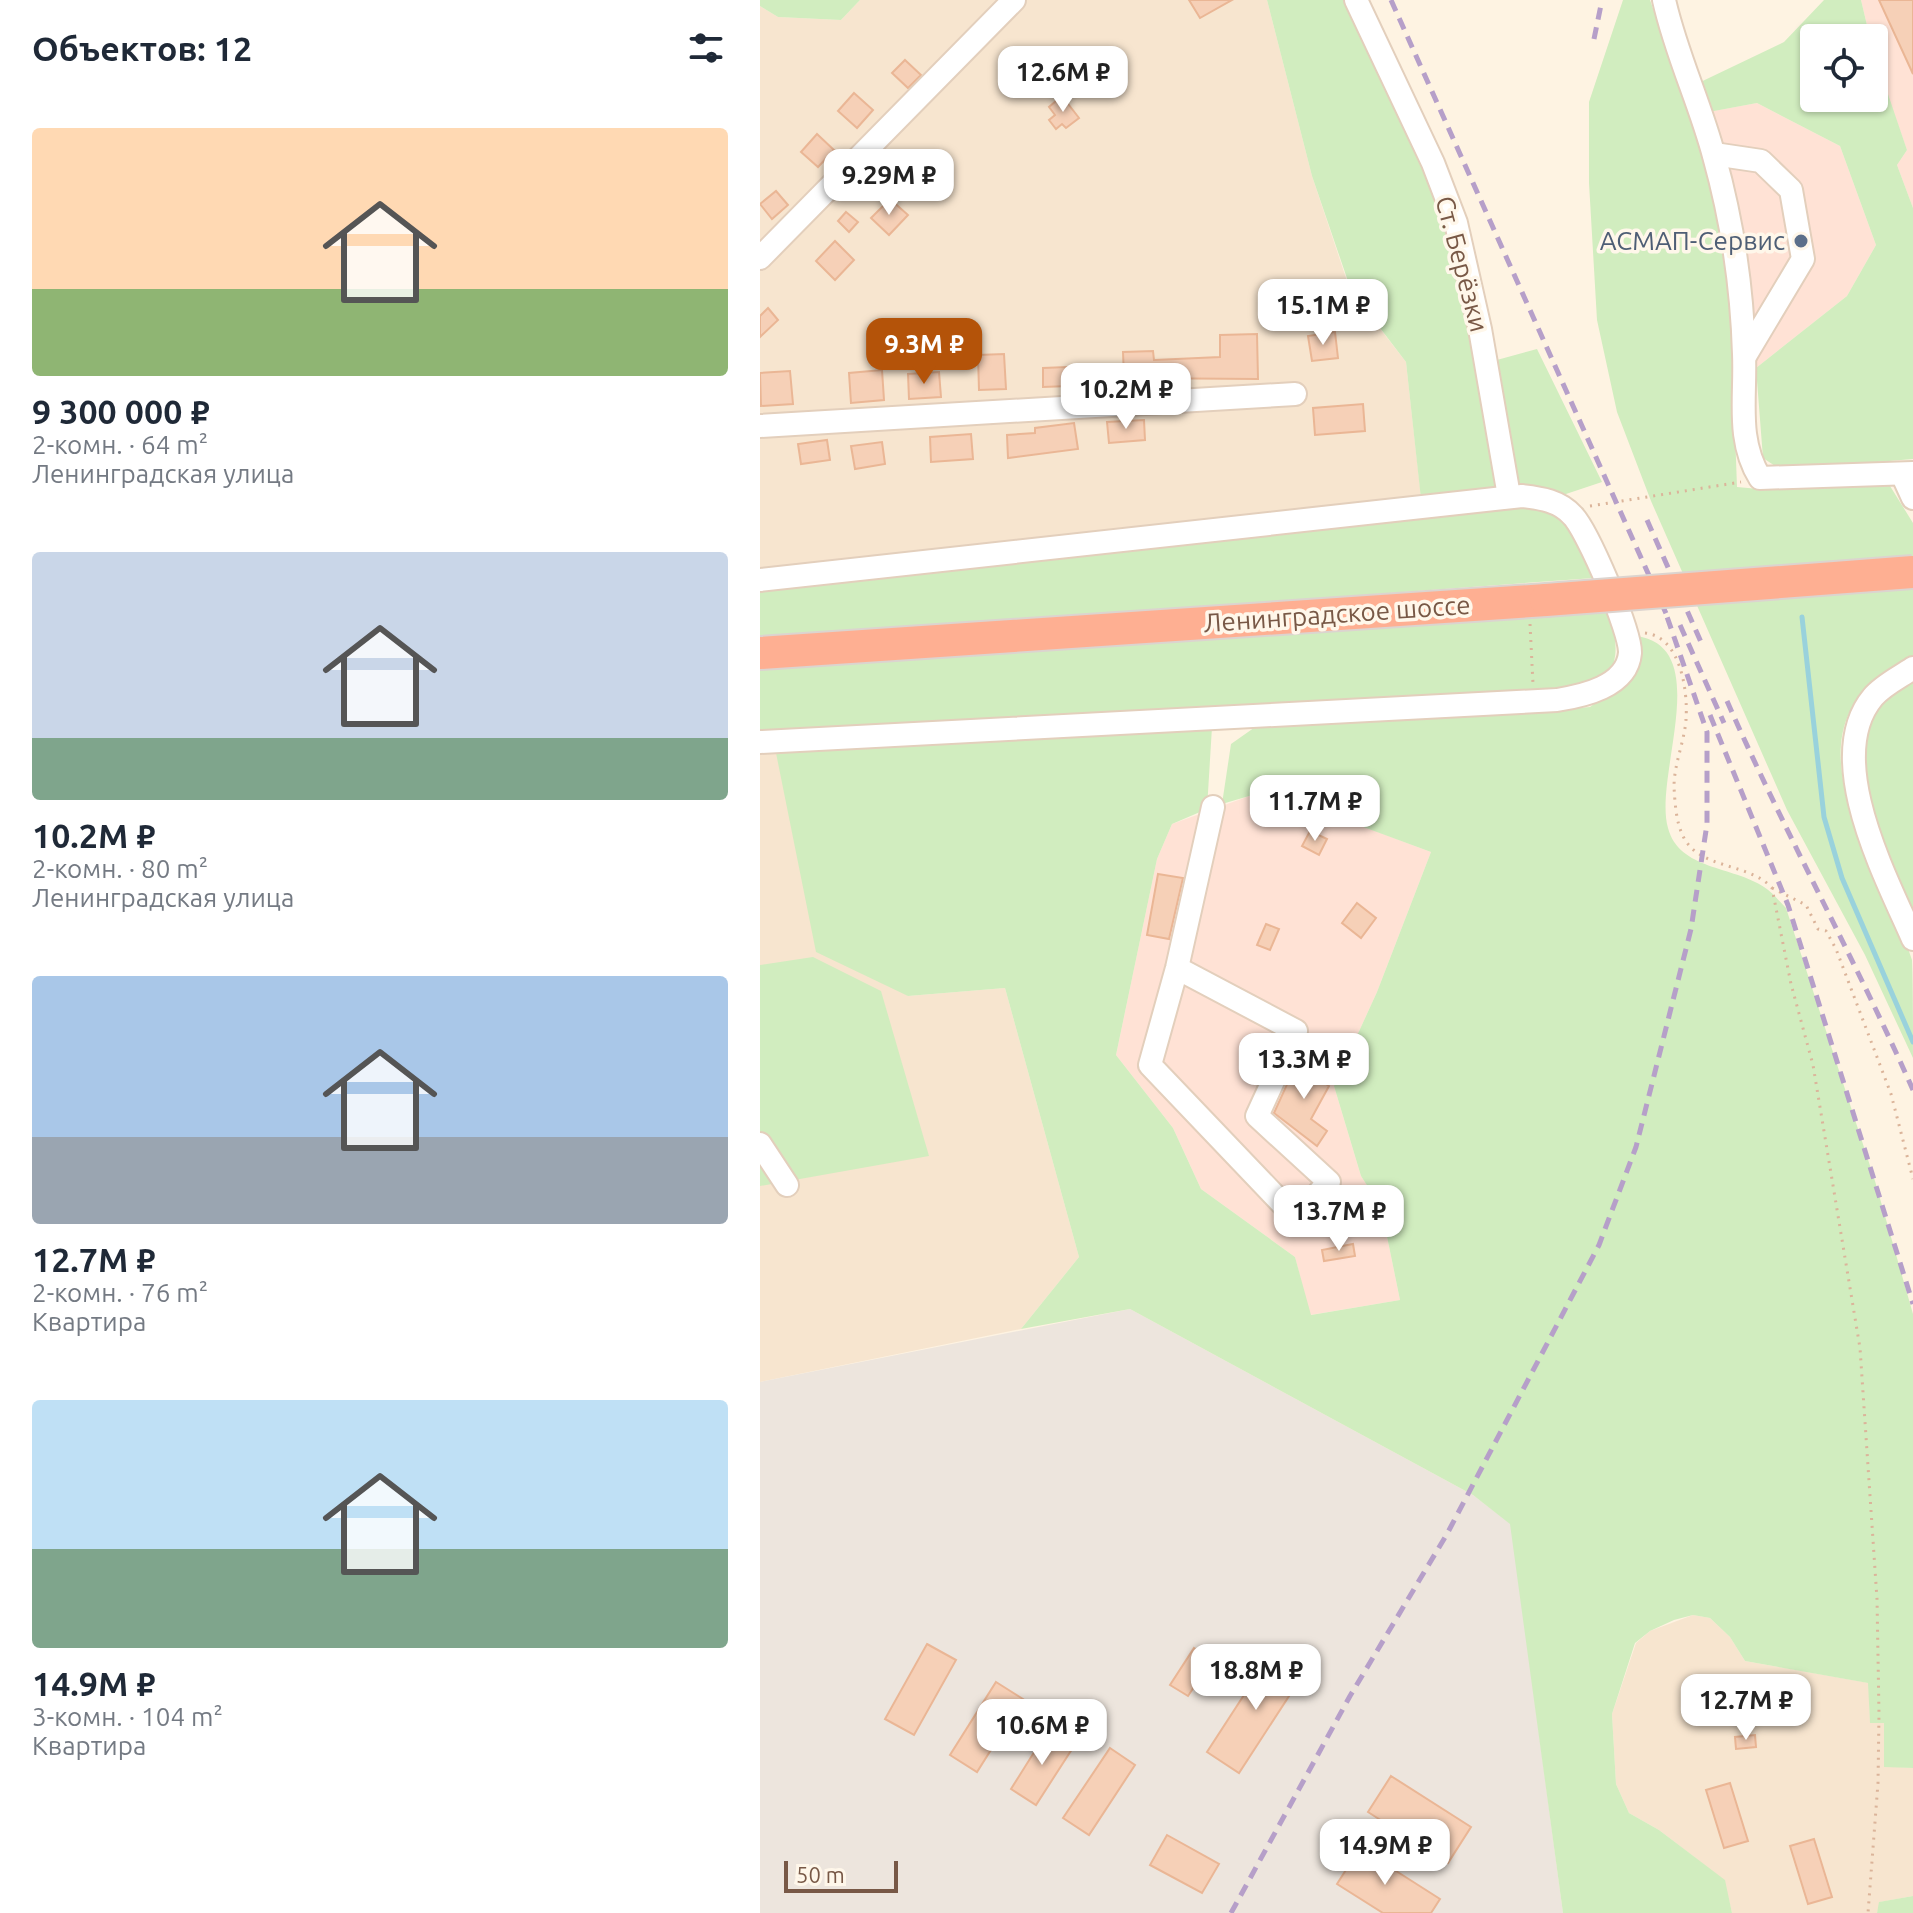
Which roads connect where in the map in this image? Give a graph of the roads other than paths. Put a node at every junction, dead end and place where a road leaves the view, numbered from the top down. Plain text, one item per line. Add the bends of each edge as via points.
1 (1014, 0) edge
2 (1356, 0) edge
3 (1664, 0) edge
4 (1714, 154) junction
5 (760, 258) edge
6 (1745, 356) junction
7 (1295, 394) dead end
8 (760, 426) edge
9 (1907, 473) edge
10 (1509, 496) junction
11 (1913, 498) edge
12 (1913, 572) edge
13 (760, 580) edge
14 (760, 653) edge
15 (1913, 668) edge
16 (760, 742) edge
17 (1213, 807) dead end
18 (1913, 939) edge
19 (1177, 968) junction
20 (760, 1144) edge
21 (787, 1185) dead end

1 - 5 street
2 - 10 street, Ст. Берёзки via 1456,223
3 - 4 street via 1674,46
4 - 6 street via 1733,235
4 - 6 street via 1761,161 1791,190 1803,259
6 - 9 street via 1742,407 1749,460 1760,478
7 - 8 street
9 - 11 street
10 - 13 street
10 - 16 street via 1560,504 1574,516 1590,546 1630,653 1624,669 1600,690 1557,700
12 - 14 highway, Ленинградское шоссе, bridge via 1538,611
15 - 18 street via 1874,695 1853,741 1863,812
17 - 19 street
19 - 19 street via 1150,1065 1296,1218 1329,1182 1257,1116 1296,1031
20 - 21 street

